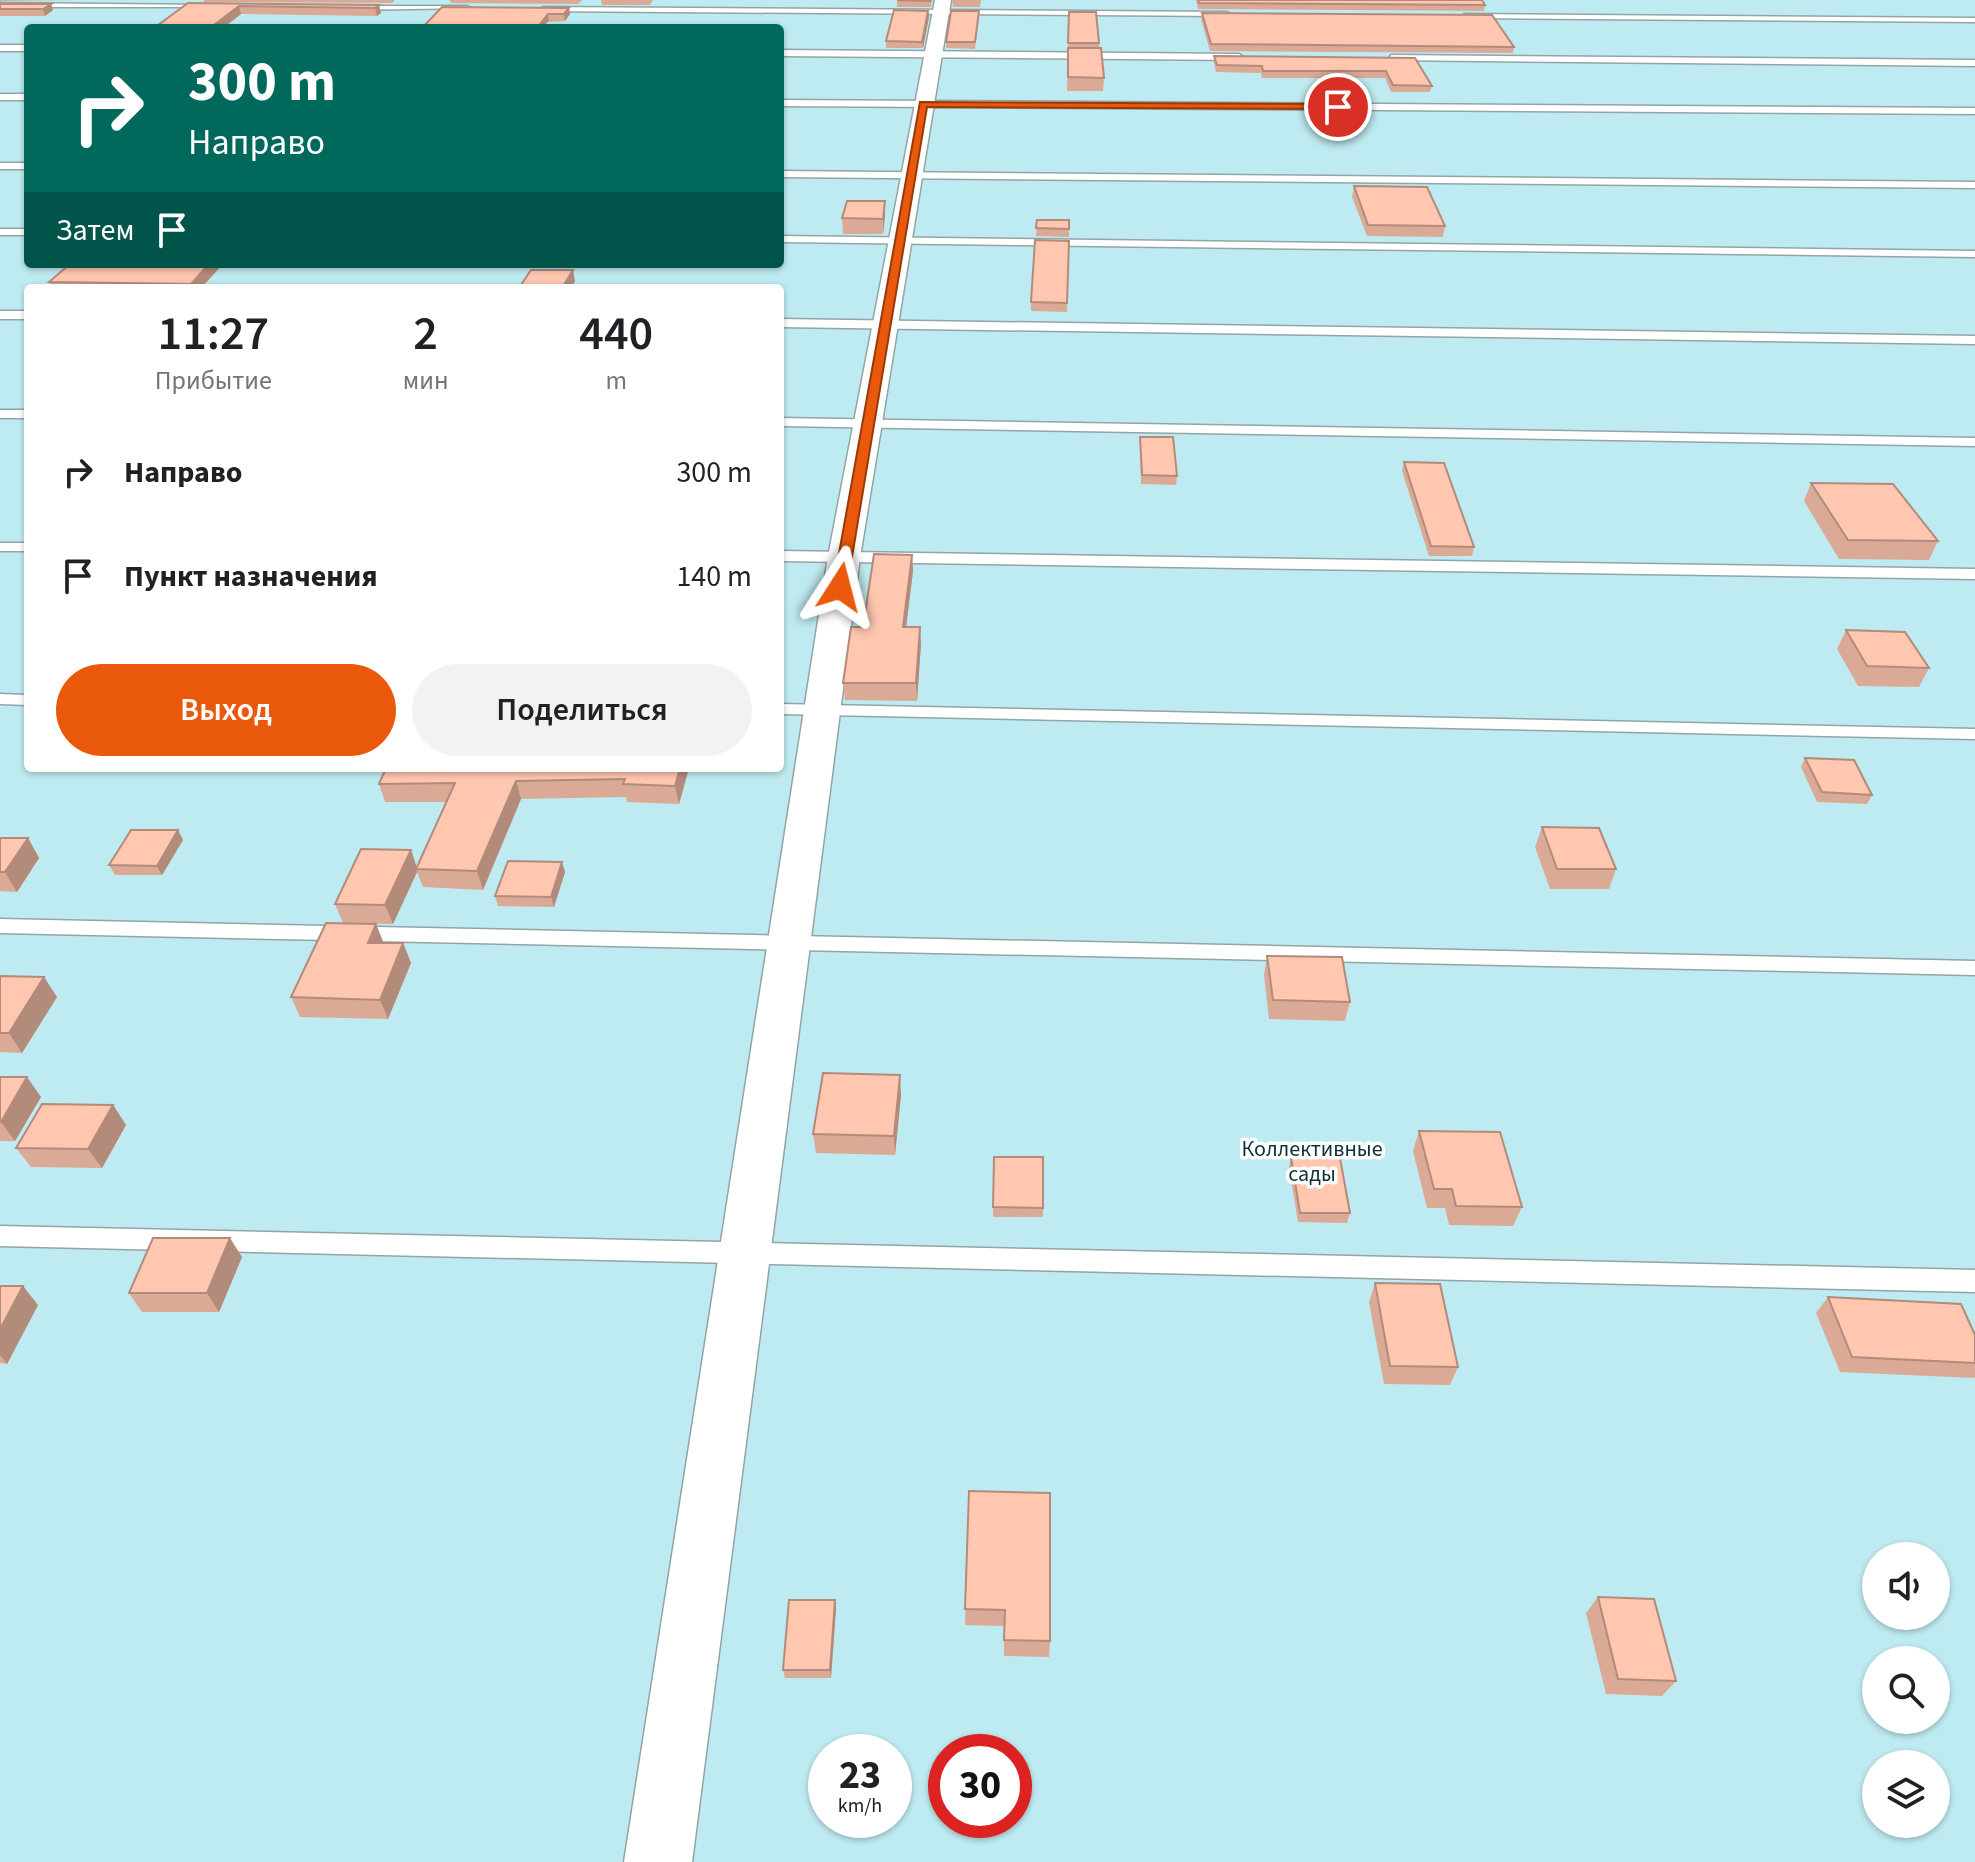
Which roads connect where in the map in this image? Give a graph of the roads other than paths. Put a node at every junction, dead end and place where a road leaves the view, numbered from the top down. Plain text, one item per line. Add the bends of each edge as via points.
1 (0, 5) edge
2 (942, 6) edge
3 (223, 7) edge
4 (351, 8) edge
5 (478, 8) edge
6 (526, 9) edge
7 (1243, 14) edge
8 (1450, 16) edge
9 (1975, 20) edge
10 (0, 48) edge
11 (24, 48) edge
12 (784, 53) edge
13 (933, 54) junction
14 (1249, 57) edge
15 (1375, 58) edge
16 (1975, 63) edge
17 (0, 97) edge
18 (24, 97) edge
19 (784, 103) edge
20 (923, 104) junction
21 (1975, 111) edge
22 (0, 166) edge
23 (24, 166) edge
24 (784, 174) edge
25 (912, 175) junction
26 (1975, 185) edge
27 (0, 232) edge
28 (24, 232) edge
29 (784, 239) edge
30 (900, 241) junction
31 (1975, 254) edge
32 (0, 315) edge
33 (24, 315) edge
34 (784, 323) edge
35 (884, 324) junction
36 (1975, 340) edge
37 (0, 414) edge
38 (24, 414) edge
39 (784, 422) edge
40 (867, 423) junction
41 (1975, 442) edge
42 (0, 547) edge
43 (24, 547) edge
44 (784, 556) edge
45 (844, 557) junction
46 (1975, 574) edge
47 (0, 699) edge
48 (24, 700) edge
49 (784, 709) edge
50 (822, 710) junction
51 (1975, 734) edge
52 (0, 926) edge
53 (788, 941) junction
54 (1975, 968) edge
55 (0, 1236) edge
56 (743, 1252) junction
57 (1975, 1281) edge
58 (658, 1862) edge

1 - 3 lane
2 - 6 lane
2 - 7 lane
2 - 13 street
4 - 5 lane
8 - 9 lane
10 - 11 lane
12 - 13 lane
13 - 14 lane
13 - 20 street
15 - 16 lane
17 - 18 lane
19 - 20 lane
20 - 21 lane
20 - 25 street
22 - 23 lane
24 - 25 lane
25 - 26 lane
25 - 30 street
27 - 28 lane
29 - 30 lane
30 - 31 lane
30 - 35 street
32 - 33 lane
34 - 35 lane
35 - 36 lane
35 - 40 street
37 - 38 lane
39 - 40 lane
40 - 41 lane
40 - 45 street
42 - 43 lane
44 - 45 lane
45 - 46 lane
45 - 50 street
47 - 48 lane
49 - 50 lane
50 - 51 lane
50 - 53 street
52 - 53 lane
53 - 54 lane
53 - 56 street
55 - 56 lane
56 - 57 lane
56 - 58 street

